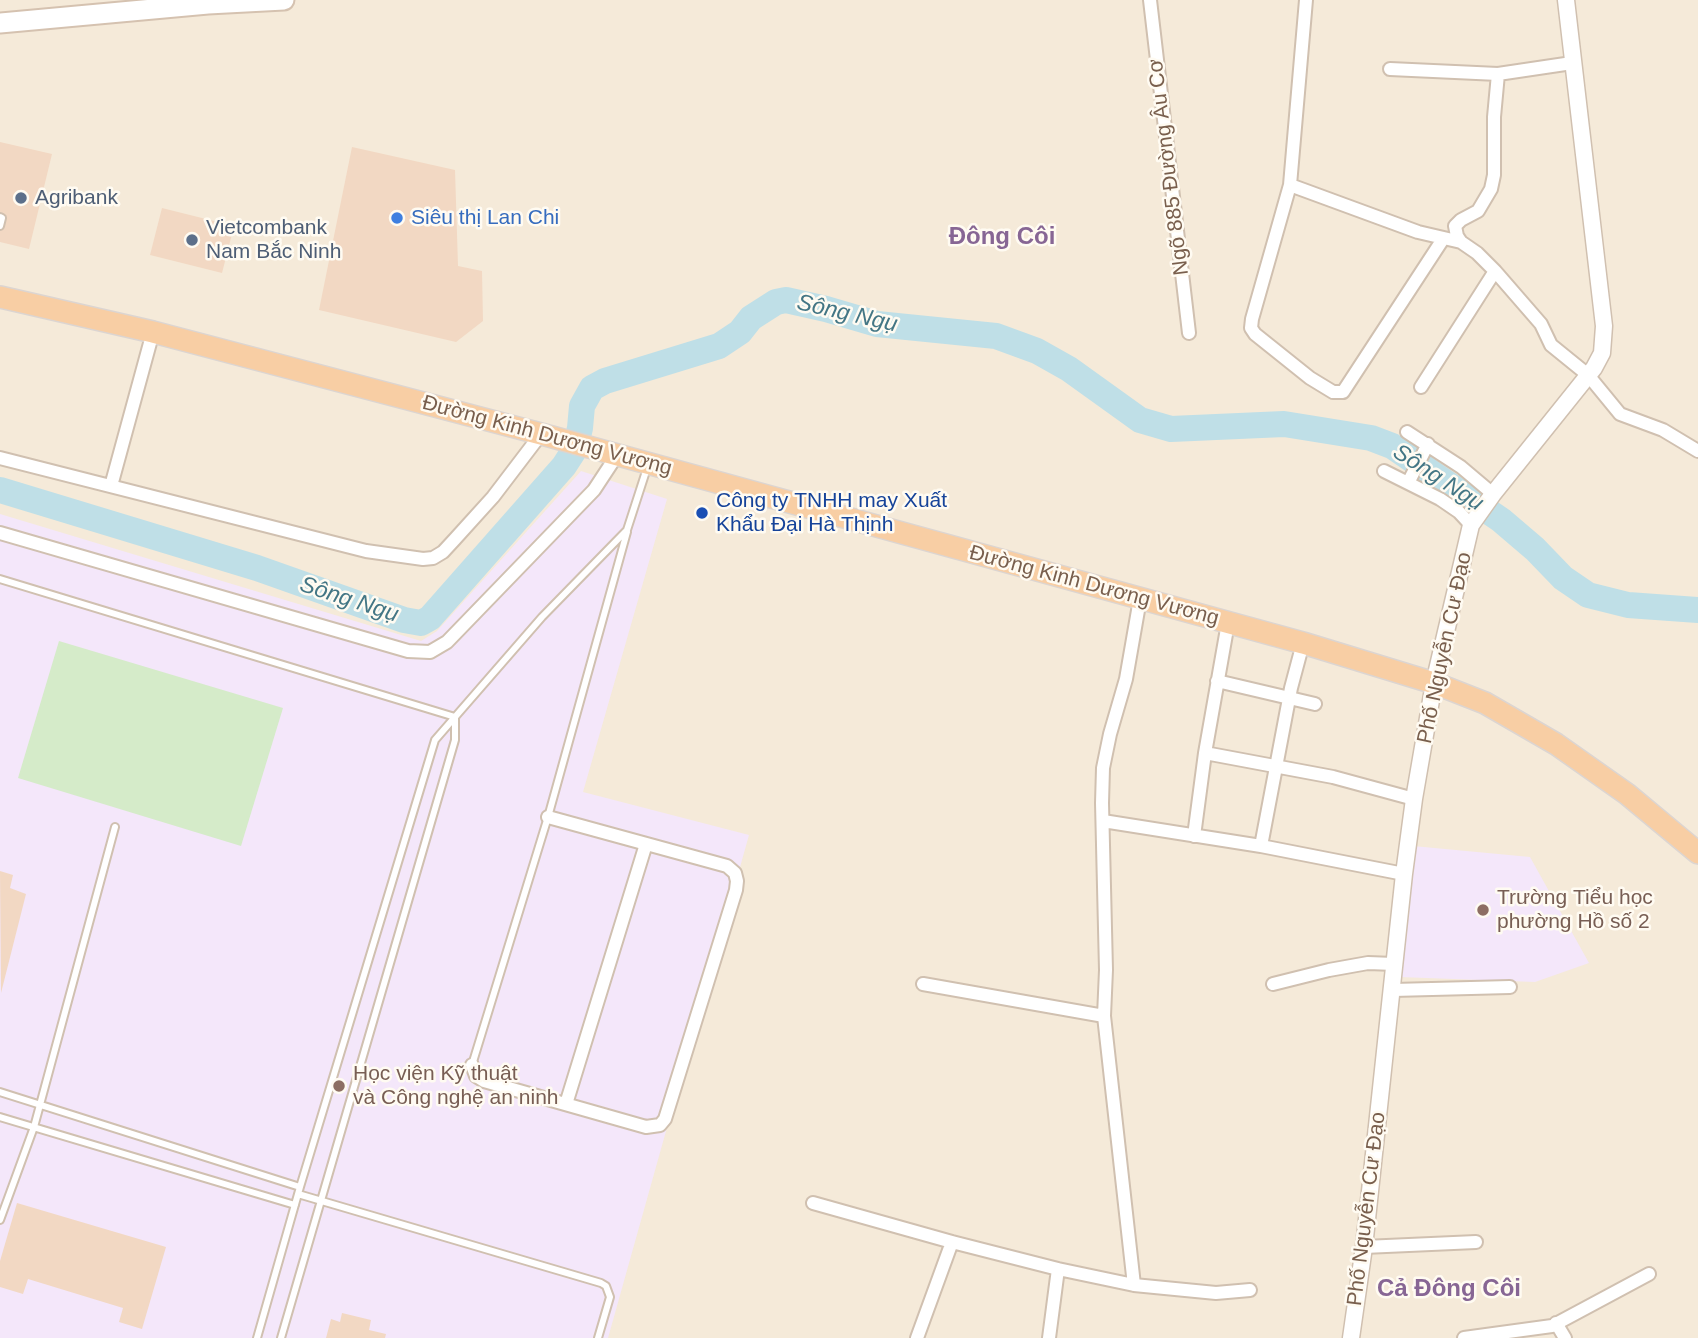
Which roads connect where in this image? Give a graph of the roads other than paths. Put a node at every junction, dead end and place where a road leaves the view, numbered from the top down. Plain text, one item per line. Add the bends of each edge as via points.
1 (284, 0) edge
2 (1150, 0) edge
3 (1306, 0) edge
4 (1566, 0) edge
5 (208, 2) edge
6 (0, 23) edge
7 (1572, 63) junction
8 (1390, 69) dead end
9 (1498, 74) junction
10 (1290, 185) junction
11 (0, 218) edge
12 (0, 226) edge
13 (1443, 239) junction
14 (1461, 242) junction
15 (1495, 271) junction
16 (0, 297) edge
17 (153, 332) junction
18 (1189, 333) dead end
19 (1588, 375) junction
20 (1421, 387) dead end
21 (1407, 432) dead end
22 (543, 434) junction
23 (1427, 444) junction
24 (1698, 451) edge
25 (612, 454) junction
26 (0, 458) edge
27 (649, 464) junction
28 (1384, 471) dead end
29 (1408, 482) junction
30 (111, 486) junction
31 (1493, 494) junction
32 (1471, 525) junction
33 (627, 530) junction
34 (0, 533) edge
35 (0, 579) edge
36 (1140, 600) junction
37 (1228, 623) junction
38 (1303, 643) junction
39 (1217, 681) junction
40 (1434, 683) junction
41 (1289, 698) junction
42 (1315, 704) dead end
43 (455, 717) junction
44 (1205, 753) junction
45 (1276, 767) junction
46 (1414, 799) junction
47 (548, 817) junction
48 (1103, 821) junction
49 (115, 827) dead end
50 (1194, 836) junction
51 (646, 844) junction
52 (1261, 846) junction
53 (1698, 853) edge
54 (1404, 874) junction
55 (1394, 964) junction
56 (923, 984) dead end
57 (1273, 984) dead end
58 (1510, 987) dead end
59 (1393, 990) junction
60 (1104, 1016) junction
61 (472, 1065) joint
62 (0, 1092) edge
63 (40, 1104) junction
64 (566, 1104) junction
65 (0, 1117) edge
66 (34, 1127) junction
67 (299, 1190) junction
68 (320, 1201) junction
69 (813, 1203) dead end
70 (295, 1205) junction
71 (0, 1220) edge
72 (952, 1242) junction
73 (1476, 1242) dead end
74 (1364, 1247) junction
75 (1058, 1269) junction
76 (1649, 1274) dead end
77 (1134, 1286) junction
78 (1250, 1290) dead end
79 (1556, 1323) junction
80 (257, 1338) edge
81 (281, 1338) edge
82 (598, 1338) edge
83 (917, 1338) edge
84 (1049, 1338) edge
85 (1351, 1338) edge
86 (1464, 1338) edge
87 (1565, 1338) edge

1 - 5 main road
2 - 18 street, Ngõ 885 Đường Âu Cơ
3 - 10 street
4 - 7 street, Phố Nguyễn Cư Đạo
5 - 6 main road
7 - 9 street
7 - 19 street, Phố Nguyễn Cư Đạo via 1604,326 1602,353
8 - 9 street
9 - 14 street via 1492,189 1478,211 1455,226
10 - 13 street
10 - 13 street via 1251,328 1333,392 1343,392
11 - 12 lane
13 - 14 street
14 - 15 street
15 - 19 street via 1541,324 1551,345
15 - 20 street
16 - 17 highway, Đường Kinh Dương Vương
17 - 22 highway, Đường Kinh Dương Vương
17 - 30 street
19 - 24 street via 1620,414 1663,430
19 - 31 street, Phố Nguyễn Cư Đạo
21 - 23 street
22 - 25 highway, Đường Kinh Dương Vương
22 - 30 street via 494,497 433,558 366,551
23 - 29 street
23 - 31 street
25 - 27 highway, Đường Kinh Dương Vương
25 - 34 street via 594,490 447,642 430,652 408,651
26 - 30 street
27 - 33 lane
27 - 36 highway, Đường Kinh Dương Vương
28 - 29 street
29 - 32 street via 1459,512
31 - 32 street, Phố Nguyễn Cư Đạo
32 - 40 street, Phố Nguyễn Cư Đạo
33 - 43 lane via 542,617
33 - 47 lane
35 - 43 lane
36 - 37 highway, Đường Kinh Dương Vương
36 - 48 street via 1103,768
37 - 38 highway, Đường Kinh Dương Vương
37 - 39 street
38 - 40 highway, Đường Kinh Dương Vương
38 - 41 street
39 - 41 street
39 - 44 street
40 - 46 street, Phố Nguyễn Cư Đạo
40 - 53 highway, Đường Kinh Dương Vương via 1485,703 1556,744 1601,774
41 - 42 street
41 - 45 street
43 - 67 lane via 435,740
43 - 68 lane via 455,740
44 - 45 street
44 - 50 street
45 - 46 street
45 - 52 street
46 - 54 street, Phố Nguyễn Cư Đạo
47 - 51 street
47 - 61 lane
48 - 50 street
48 - 60 street
49 - 63 lane
50 - 52 street
51 - 64 street
51 - 64 street via 727,866 737,881 681,1068 665,1119 654,1127
52 - 54 street
54 - 55 street, Phố Nguyễn Cư Đạo
55 - 57 street via 1368,963
55 - 59 street, Phố Nguyễn Cư Đạo
56 - 60 street
58 - 59 street
59 - 74 street, Phố Nguyễn Cư Đạo
60 - 77 street
61 - 64 street via 484,1081
62 - 63 lane
63 - 66 lane
63 - 67 lane
65 - 66 lane
66 - 70 lane
66 - 71 lane
67 - 68 lane
67 - 70 lane
68 - 81 lane
68 - 82 lane via 601,1283 610,1297
69 - 72 street
70 - 80 lane
72 - 75 street
72 - 83 street
73 - 74 street
74 - 85 street, Phố Nguyễn Cư Đạo
75 - 77 street
75 - 84 street
76 - 79 street
77 - 78 street via 1216,1293
79 - 86 street
79 - 87 street

